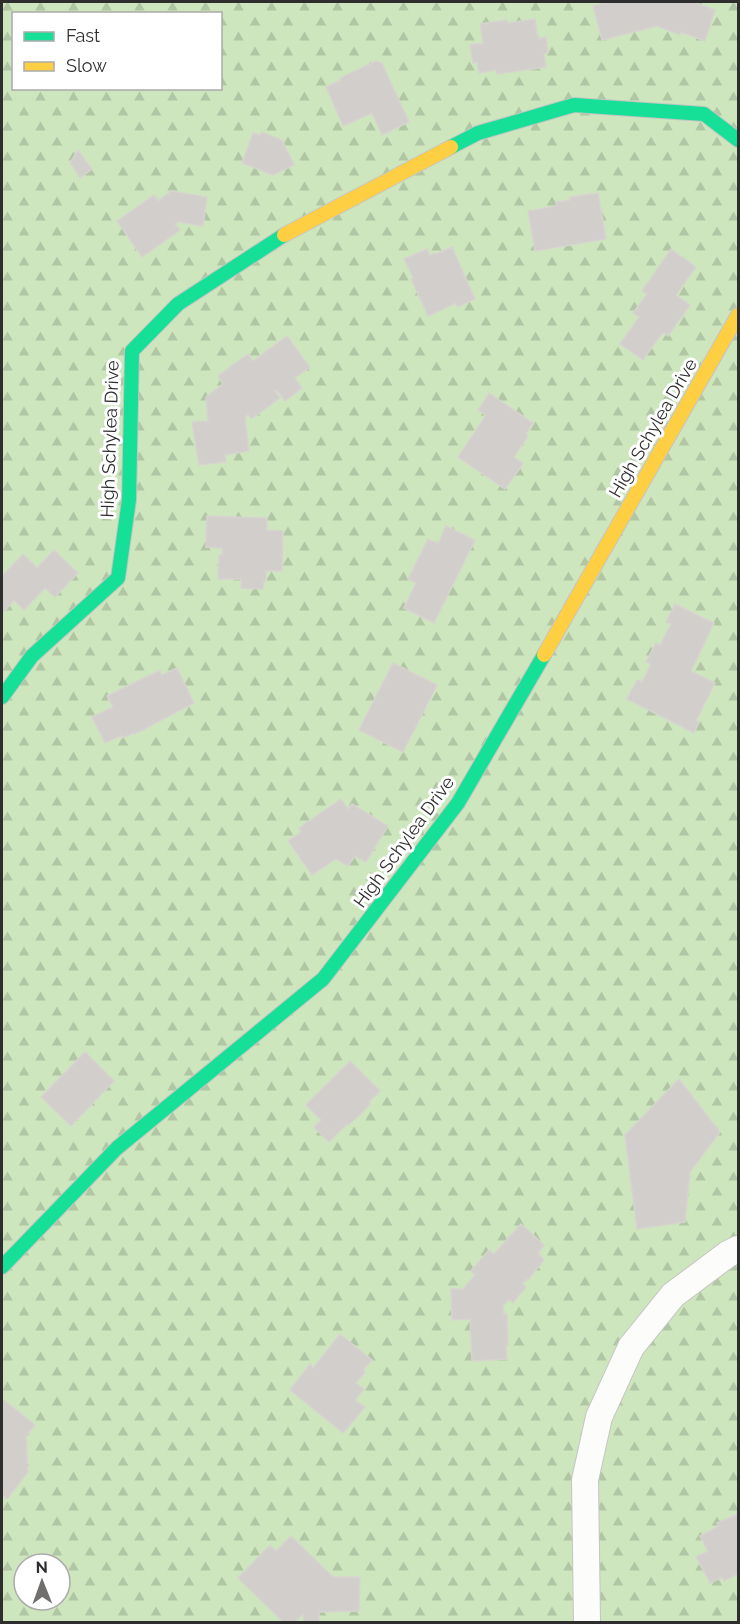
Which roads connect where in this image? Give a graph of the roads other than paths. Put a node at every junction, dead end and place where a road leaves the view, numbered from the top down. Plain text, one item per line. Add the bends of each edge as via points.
1 (738, 140) edge
2 (738, 315) edge
3 (2, 697) edge
4 (738, 1249) edge
5 (2, 1267) edge
6 (587, 1623) edge

1 - 3 street, High Schylea Drive via 705,114 573,105 478,133 293,229 178,304 132,351 129,500 118,578 32,656
2 - 5 street, High Schylea Drive via 458,803 323,979 117,1148
4 - 6 street via 673,1294 632,1347 599,1417 585,1480

